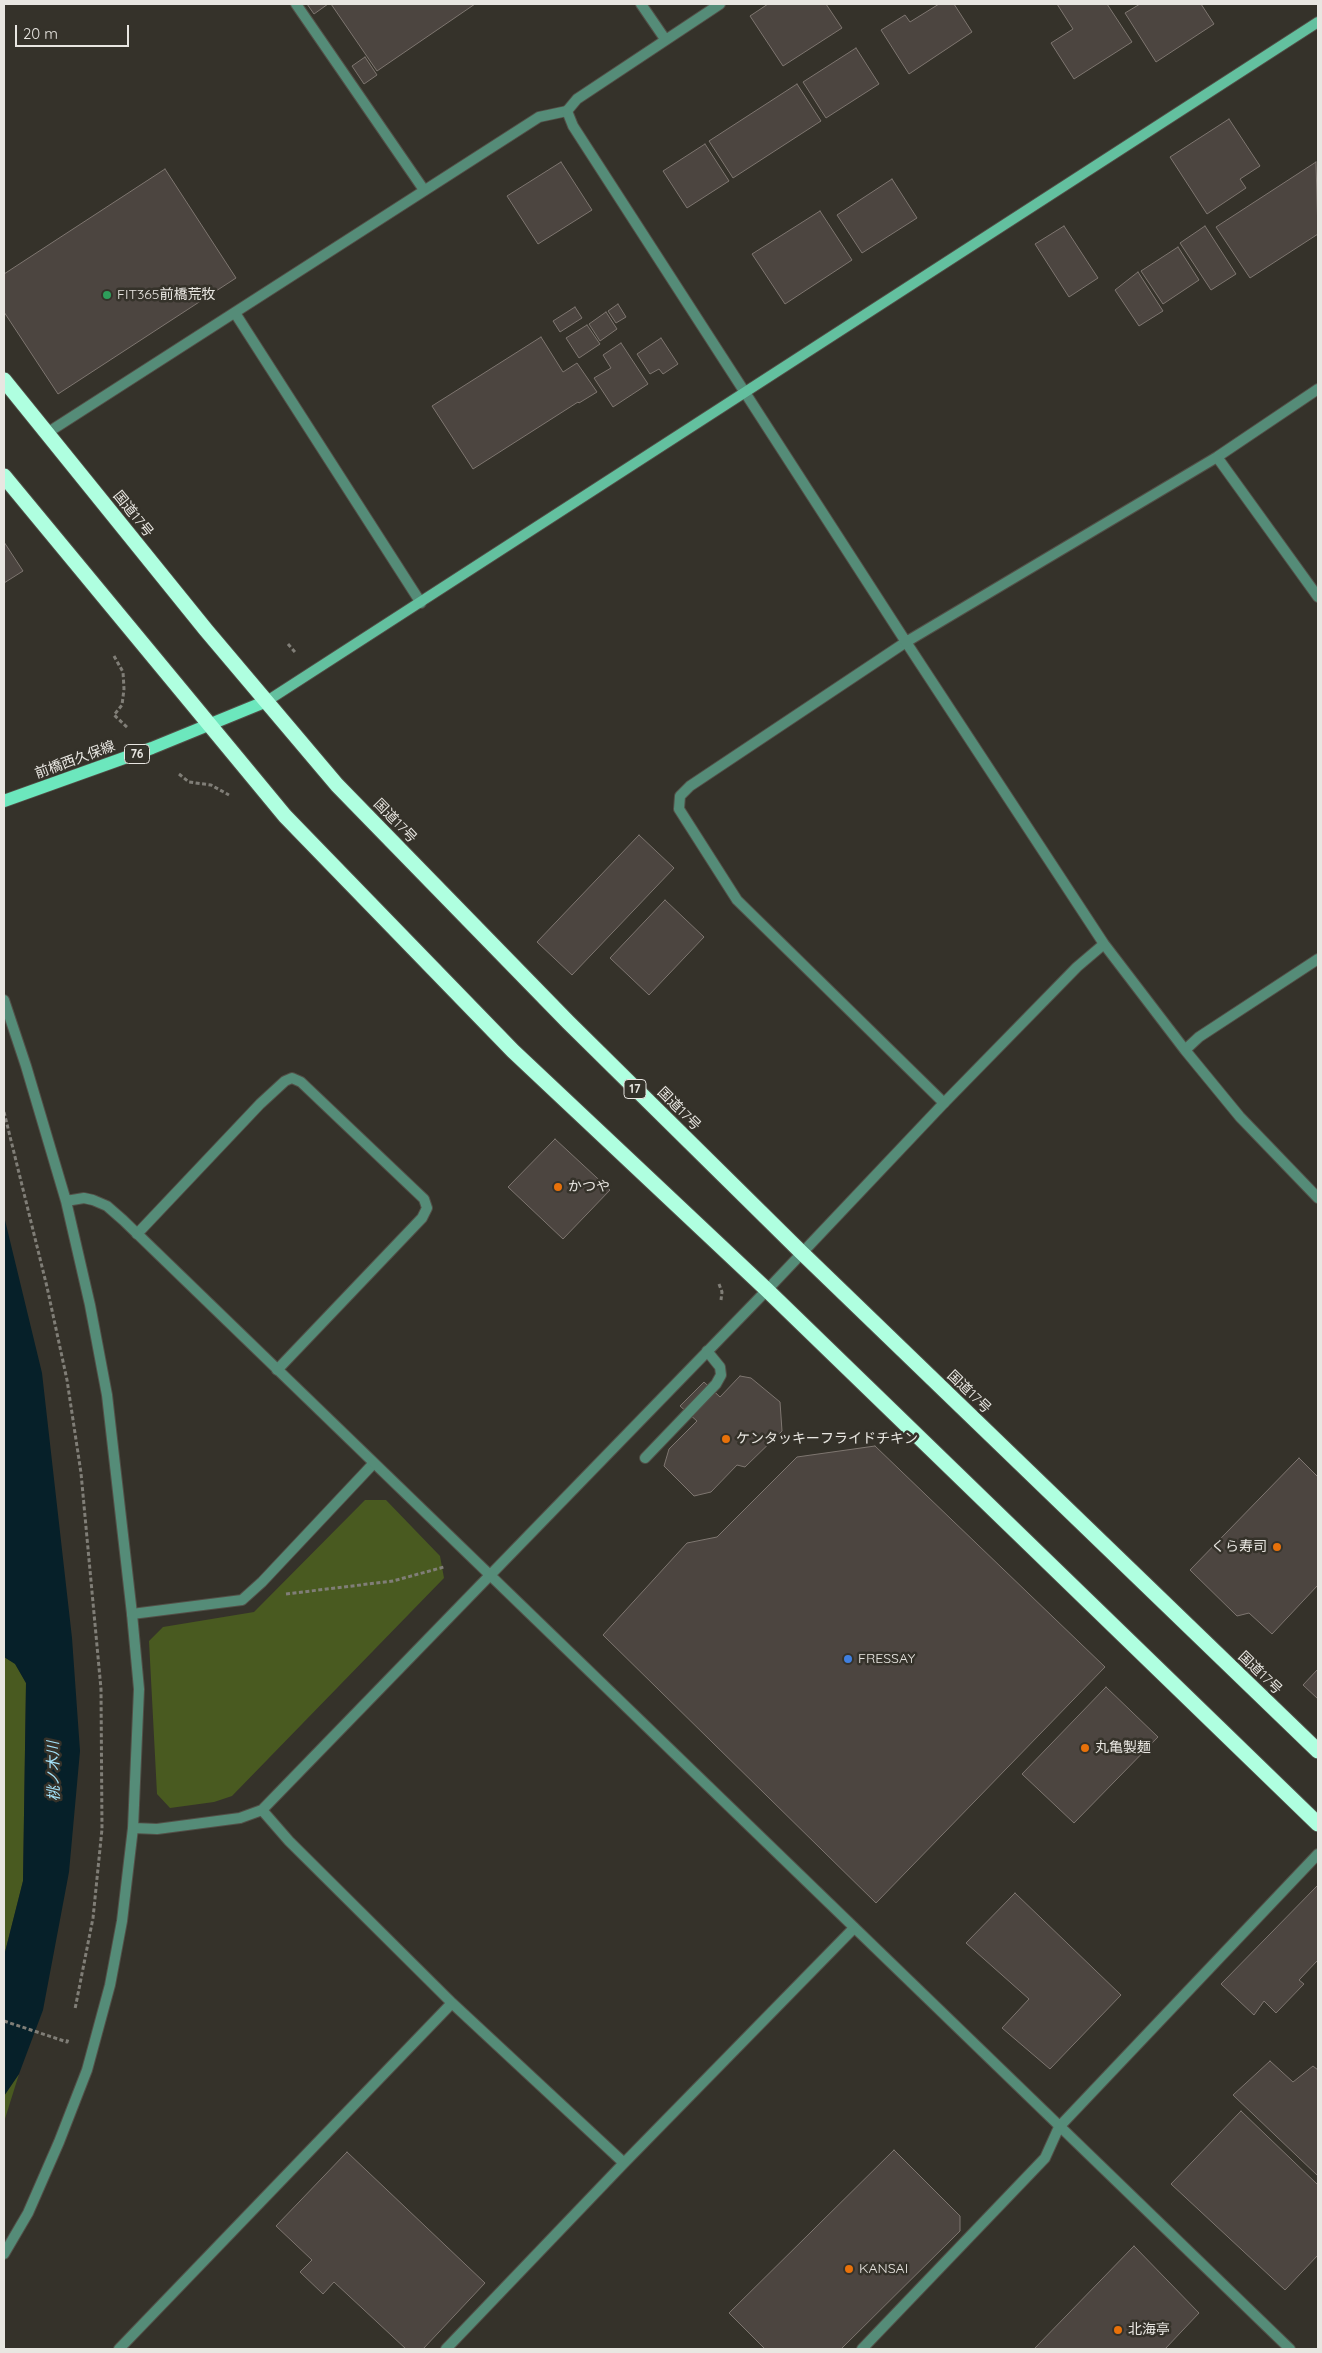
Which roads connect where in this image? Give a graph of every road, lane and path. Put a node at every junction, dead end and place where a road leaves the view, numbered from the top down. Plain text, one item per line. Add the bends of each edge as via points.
1 (296, 4) edge
2 (642, 4) edge
3 (720, 4) edge
4 (1318, 22) edge
5 (665, 39) junction
6 (568, 110) junction
7 (424, 190) junction
8 (235, 313) junction
9 (4, 380) edge
10 (1318, 389) edge
11 (745, 393) junction
12 (47, 433) junction
13 (1217, 457) junction
14 (4, 476) edge
15 (1318, 597) edge
16 (421, 603) junction
17 (906, 642) junction
18 (288, 644) dead end
19 (295, 652) dead end
20 (267, 701) junction
21 (114, 715) dead end
22 (209, 726) junction
23 (130, 731) dead end
24 (179, 774) dead end
25 (233, 798) dead end
26 (4, 801) edge
27 (1104, 944) junction
28 (1318, 960) edge
29 (4, 1000) edge
30 (1184, 1050) junction
31 (944, 1103) junction
32 (4, 1112) edge
33 (1318, 1198) edge
34 (66, 1201) junction
35 (137, 1234) junction
36 (801, 1252) junction
37 (716, 1275) dead end
38 (767, 1290) junction
39 (720, 1304) dead end
40 (707, 1351) junction
41 (277, 1370) junction
42 (645, 1458) dead end
43 (374, 1464) junction
44 (446, 1566) dead end
45 (490, 1574) junction
46 (262, 1582) junction
47 (132, 1614) junction
48 (1318, 1751) edge
49 (262, 1810) junction
50 (1318, 1824) edge
51 (133, 1828) junction
52 (1318, 1854) edge
53 (854, 1928) junction
54 (452, 2003) junction
55 (73, 2016) dead end
56 (4, 2021) edge
57 (69, 2033) dead end
58 (1059, 2127) junction
59 (624, 2163) junction
60 (4, 2254) edge
61 (118, 2349) edge
62 (446, 2349) edge
63 (862, 2349) edge
64 (1290, 2349) edge

1 - 7 street
2 - 5 street
3 - 5 street
4 - 11 street
5 - 6 street via 577,99
6 - 7 street via 538,117
6 - 11 street via 572,126
7 - 8 street
8 - 12 street
8 - 16 street
9 - 12 highway, 国道17号 / 17
10 - 13 street
11 - 16 street
11 - 17 street
12 - 20 highway, 国道17号 / 17
13 - 15 street
13 - 17 street
14 - 22 highway
16 - 20 street
17 - 27 street
17 - 31 street via 690,786 680,796 679,809 736,900
18 - 19 path
20 - 22 main road, 前橋西久保線 / 76
20 - 36 highway, 国道17号 / 17 via 344,792 568,1022
21 - 23 path
22 - 26 main road, 前橋西久保線 / 76
22 - 38 highway via 285,816 513,1051
24 - 25 path via 189,782 211,785
27 - 30 street
27 - 31 street via 1077,967
28 - 30 street
29 - 34 street
30 - 33 street via 1240,1117
31 - 36 street
32 - 55 path via 67,1380 81,1473 101,1689 102,1829 93,1918
34 - 35 street via 84,1198 107,1206
34 - 47 street via 107,1395
35 - 41 street
35 - 41 street via 260,1104 284,1081 292,1078 301,1082 424,1198 427,1208 422,1218
36 - 38 street
36 - 48 highway, 国道17号 / 17
37 - 39 path via 722,1292
38 - 40 street
38 - 50 highway
40 - 42 street via 720,1367 721,1375 716,1384
40 - 45 street
41 - 43 street
43 - 45 street
43 - 46 street
44 - 46 path via 393,1582 287,1594 273,1593
45 - 49 street
45 - 53 street
46 - 47 street via 242,1600
47 - 51 street via 139,1689
49 - 51 street via 240,1818 157,1829
49 - 54 street via 289,1841
51 - 60 street via 112,1976 87,2070 28,2213
52 - 58 street
53 - 58 street
53 - 59 street
54 - 59 street
54 - 61 street
56 - 57 path via 67,2042
58 - 63 street via 1046,2158
58 - 64 street
59 - 62 street

